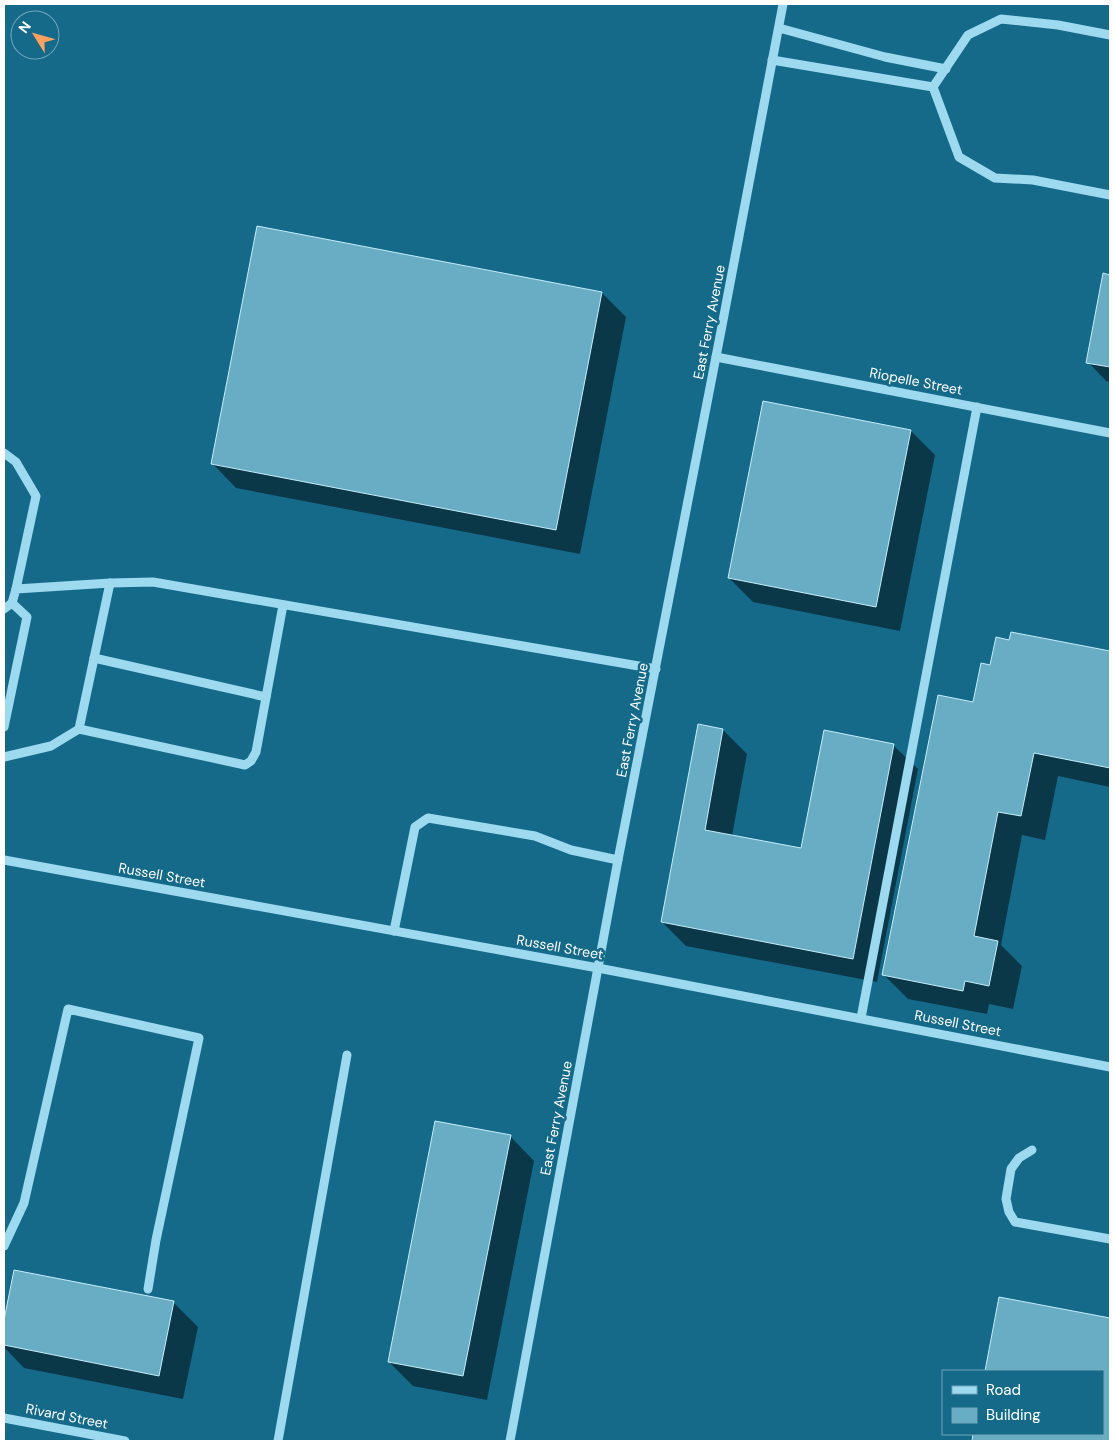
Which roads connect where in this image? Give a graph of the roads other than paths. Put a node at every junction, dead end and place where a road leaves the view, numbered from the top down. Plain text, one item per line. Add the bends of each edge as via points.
1 (783, 4) edge
2 (779, 28) junction
3 (1110, 35) edge
4 (772, 60) junction
5 (946, 69) junction
6 (933, 87) junction
7 (1110, 195) edge
8 (716, 357) junction
9 (977, 407) junction
10 (1110, 433) edge
11 (4, 453) edge
12 (110, 583) junction
13 (16, 589) junction
14 (12, 603) junction
15 (283, 605) junction
16 (4, 609) edge
17 (94, 658) junction
18 (656, 669) junction
19 (266, 697) junction
20 (4, 727) edge
21 (79, 729) junction
22 (4, 757) edge
23 (4, 860) edge
24 (618, 860) junction
25 (394, 931) junction
26 (598, 968) junction
27 (861, 1018) junction
28 (347, 1055) dead end
29 (1110, 1067) edge
30 (1032, 1150) dead end
31 (1110, 1239) edge
32 (4, 1246) edge
33 (148, 1289) dead end
34 (4, 1418) edge
35 (125, 1441) edge
36 (278, 1441) edge
37 (510, 1441) edge

1 - 2 street, East Ferry Avenue
2 - 4 street, East Ferry Avenue
2 - 5 street via 886,57
3 - 5 street via 1001,19 968,35
4 - 6 street
4 - 8 street, East Ferry Avenue
5 - 6 street
6 - 7 street via 959,157 995,178 1032,180
8 - 9 street, Riopelle Street
8 - 18 street, East Ferry Avenue
9 - 10 street, Riopelle Street
9 - 27 street
11 - 13 street via 16,462 36,496
12 - 13 street
12 - 15 street via 154,582
12 - 17 street
13 - 14 street
14 - 16 street
14 - 20 street via 27,617
15 - 18 street
15 - 19 street
17 - 19 street
17 - 21 street
18 - 24 street, East Ferry Avenue
19 - 21 street via 256,752 245,765
21 - 22 street via 51,746
23 - 25 street, Russell Street
24 - 25 street via 571,850 535,836 428,818 415,827
24 - 26 street, East Ferry Avenue
25 - 26 street, Russell Street
26 - 27 street, Russell Street
26 - 37 street, East Ferry Avenue
27 - 29 street, Russell Street
28 - 36 street
30 - 31 street via 1019,1158 1011,1169 1006,1199 1015,1222
32 - 33 street via 24,1203 68,1009 199,1038
34 - 35 street, Rivard Street

